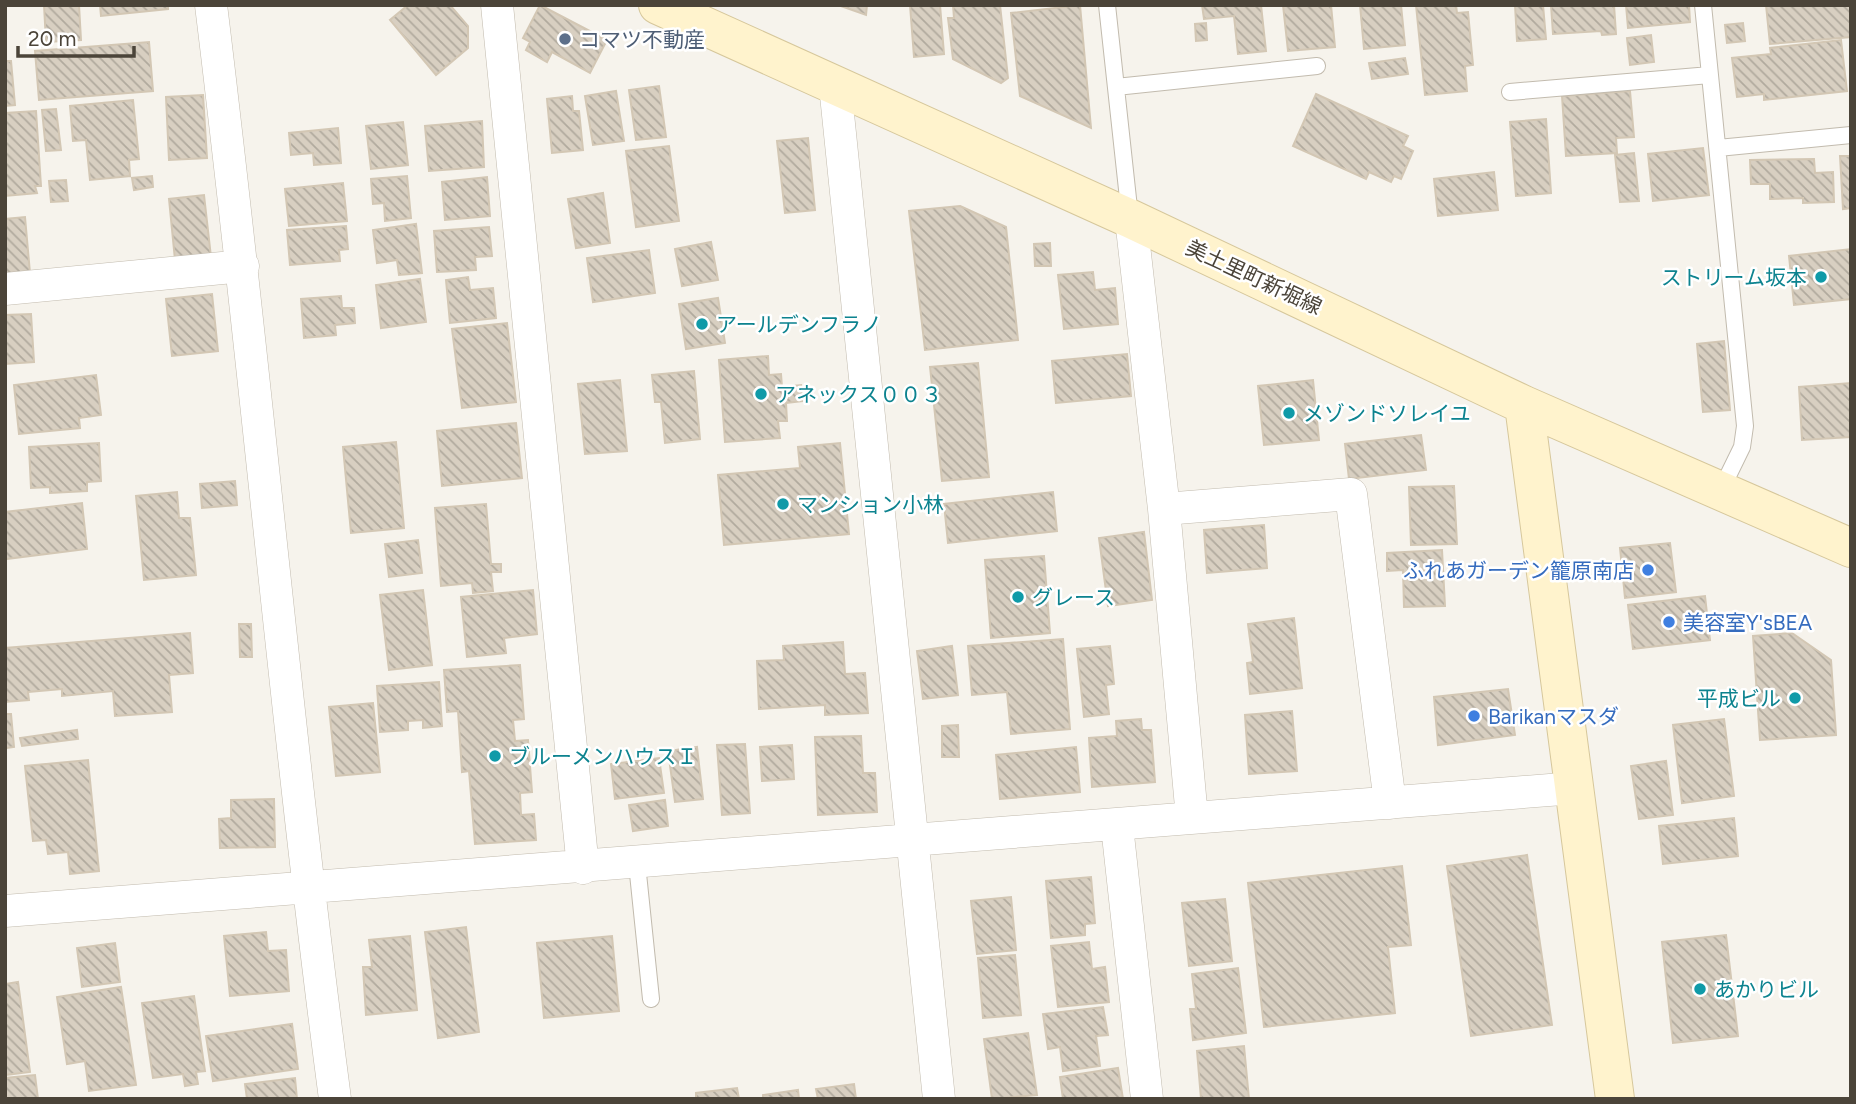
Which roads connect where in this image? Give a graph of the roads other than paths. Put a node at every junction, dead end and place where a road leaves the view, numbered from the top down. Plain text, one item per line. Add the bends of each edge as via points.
1 (211, 5) edge
2 (497, 5) edge
3 (658, 5) edge
4 (1107, 5) edge
5 (1703, 5) edge
6 (1317, 66) dead end
7 (1710, 75) junction
8 (835, 85) junction
9 (1116, 88) junction
10 (1510, 92) dead end
11 (1851, 135) edge
12 (1718, 148) junction
13 (1131, 219) junction
14 (243, 266) junction
15 (5, 289) edge
16 (1524, 405) junction
17 (1721, 490) junction
18 (1164, 509) junction
19 (1851, 548) edge
20 (1575, 789) junction
21 (1390, 803) junction
22 (1192, 818) junction
23 (1116, 826) junction
24 (912, 842) junction
25 (637, 864) junction
26 (583, 868) junction
27 (308, 889) junction
28 (5, 911) edge
29 (651, 999) dead end
30 (335, 1099) edge
31 (939, 1099) edge
32 (1147, 1099) edge
33 (1615, 1099) edge

1 - 14 street
2 - 26 street
3 - 8 main road, 美土里町新堀線
4 - 9 lane
5 - 7 lane
6 - 9 lane
7 - 10 lane
7 - 12 lane
8 - 13 main road, 美土里町新堀線
8 - 24 street
9 - 13 lane
11 - 12 lane
12 - 17 lane via 1745,426 1742,447
13 - 16 main road, 美土里町新堀線
13 - 18 street
14 - 15 street
14 - 27 street
16 - 17 main road, 美土里町新堀線
16 - 20 main road
17 - 19 main road, 美土里町新堀線
18 - 21 street via 1351,494
18 - 22 street
20 - 21 street
20 - 33 main road
21 - 22 street
22 - 23 street
23 - 24 street
23 - 32 street
24 - 25 street
24 - 31 street
25 - 26 street
25 - 29 lane
26 - 27 street
27 - 28 street
27 - 30 street

